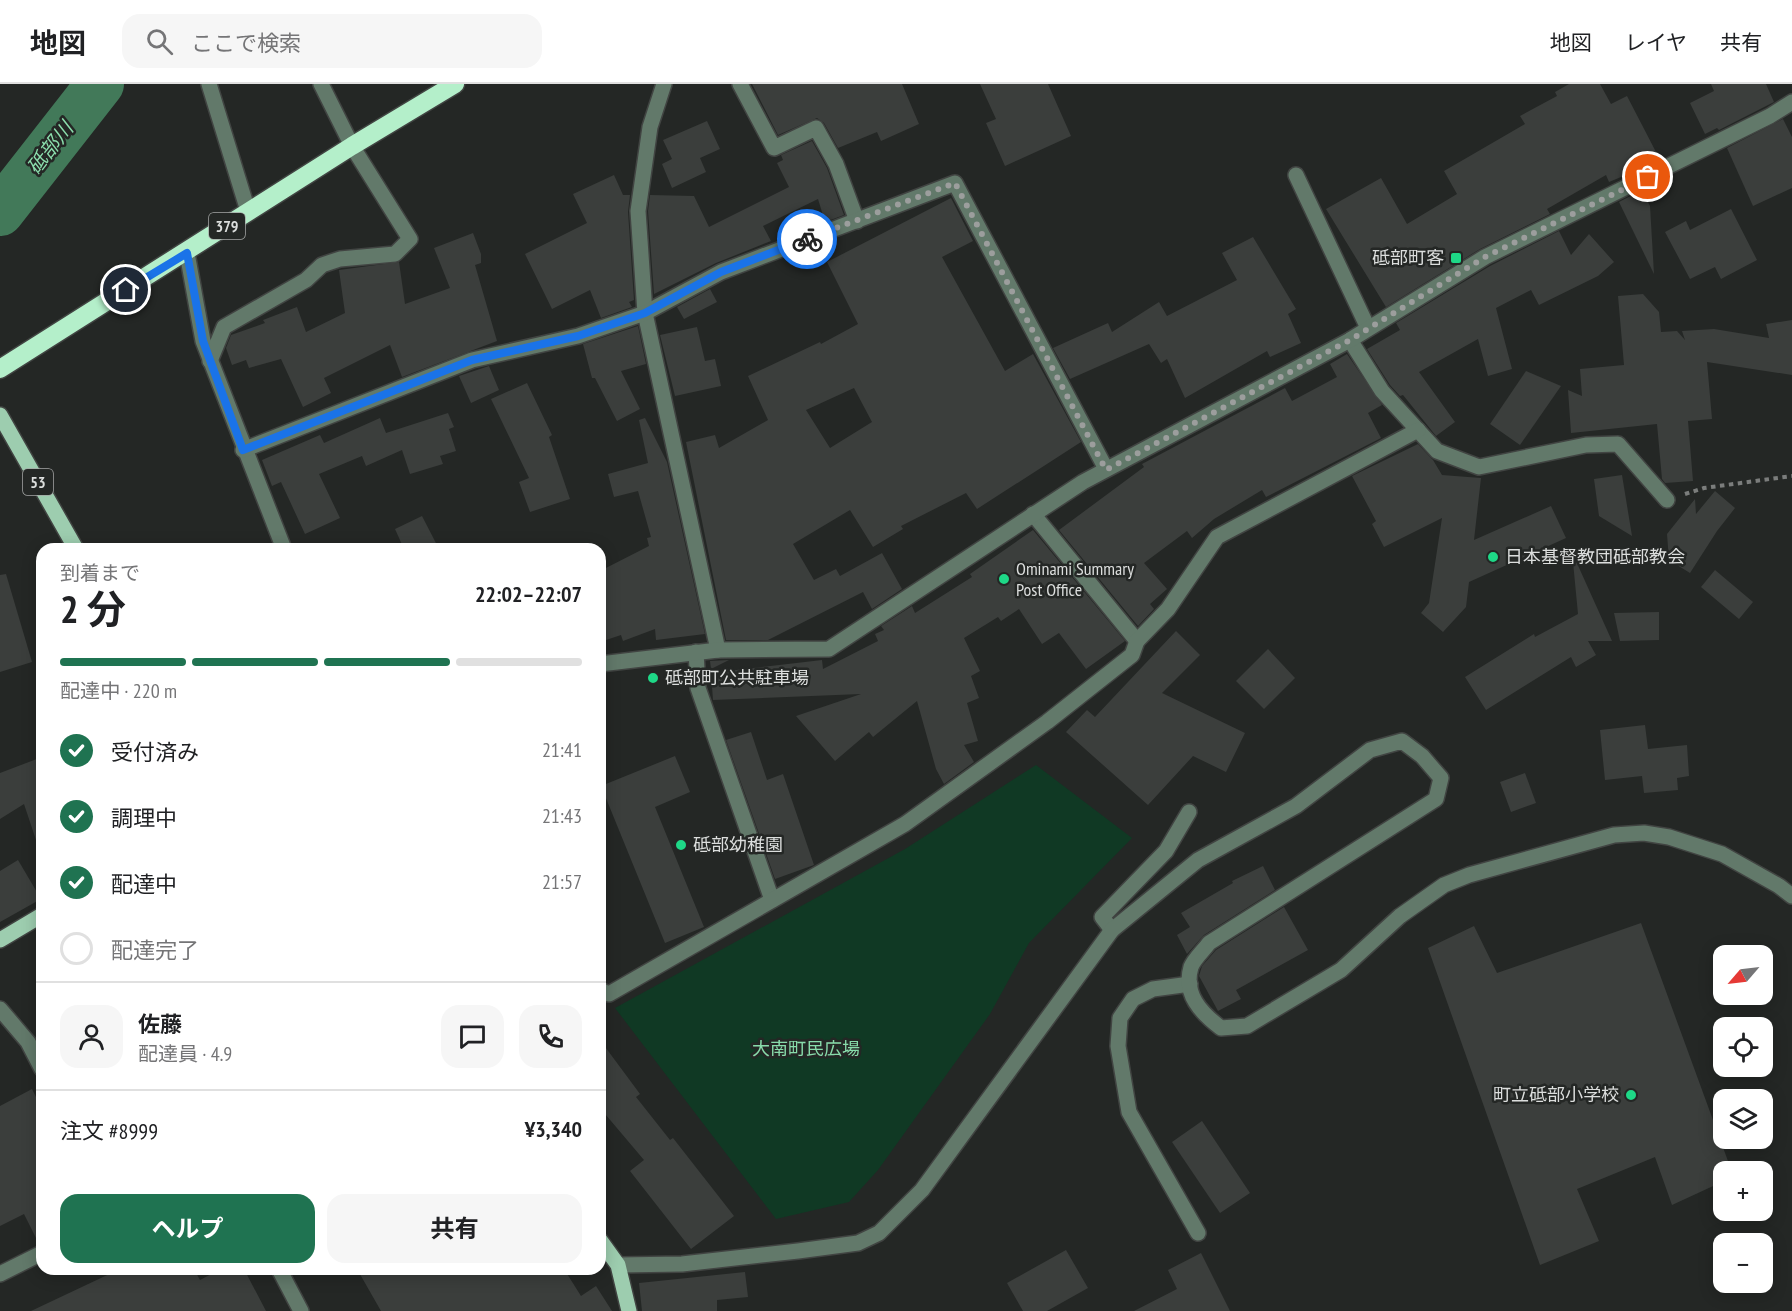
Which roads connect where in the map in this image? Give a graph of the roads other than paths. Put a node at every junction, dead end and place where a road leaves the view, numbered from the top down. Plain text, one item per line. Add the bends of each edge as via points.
1 (209, 84) edge
2 (321, 84) edge
3 (455, 84) edge
4 (664, 84) edge
5 (740, 84) edge
6 (1792, 102) edge
7 (352, 146) junction
8 (1296, 176) dead end
9 (248, 211) junction
10 (857, 221) junction
11 (187, 253) junction
12 (645, 313) junction
13 (1368, 328) junction
14 (1350, 340) junction
15 (210, 361) junction
16 (0, 369) edge
17 (0, 415) edge
18 (1418, 430) junction
19 (243, 450) junction
20 (1106, 470) junction
21 (1667, 500) road end
22 (1033, 514) junction
23 (73, 543) edge
24 (282, 543) edge
25 (1137, 641) junction
26 (718, 650) junction
27 (696, 652) junction
28 (606, 663) edge
29 (1188, 812) dead end
30 (1792, 896) edge
31 (772, 900) junction
32 (36, 919) edge
33 (1112, 930) junction
34 (0, 940) edge
35 (1190, 984) junction
36 (606, 993) edge
37 (0, 1009) edge
38 (36, 1057) edge
39 (1198, 1233) dead end
40 (606, 1248) edge
41 (36, 1256) edge
42 (618, 1265) junction
43 (0, 1274) edge
44 (282, 1275) edge
45 (301, 1311) edge
46 (629, 1311) edge

1 - 9 street
2 - 7 street
3 - 7 highway, 379
4 - 12 street via 650,127 638,211
5 - 10 street via 774,148 816,128 836,164
6 - 13 street via 1485,257
7 - 9 highway, 379
7 - 15 street via 410,239 395,254 340,259 322,265 306,280 224,327
8 - 13 street
9 - 11 highway, 379
10 - 12 street via 721,272
10 - 20 street via 955,183
11 - 15 street
11 - 16 highway, 379
12 - 19 street via 578,336 472,360
12 - 26 street
13 - 14 street
14 - 18 street via 1382,391
14 - 20 street
15 - 19 street
17 - 23 main road, 53
18 - 21 street via 1437,451 1479,467 1586,445 1618,444
18 - 25 street via 1217,537 1168,609
19 - 24 street
20 - 22 street
22 - 25 street
22 - 26 street via 829,649
25 - 31 street via 1132,655 905,824
26 - 27 street
27 - 28 street
27 - 31 street via 698,688
29 - 33 street via 1166,851 1102,917
30 - 35 street via 1722,854 1669,837 1644,833 1614,835 1444,885 1400,916 1341,970 1247,1026 1221,1028 1202,1014 1190,993
31 - 36 street
32 - 34 main road
33 - 35 street via 1198,860 1296,806 1370,750 1402,741 1422,756 1441,778 1436,799 1209,944 1192,966
33 - 42 street via 922,1190 879,1233 858,1244 671,1264
35 - 39 street via 1153,989 1133,999 1120,1018 1118,1046 1129,1112
37 - 38 street
40 - 42 main road
41 - 43 street
42 - 46 main road
44 - 45 street

